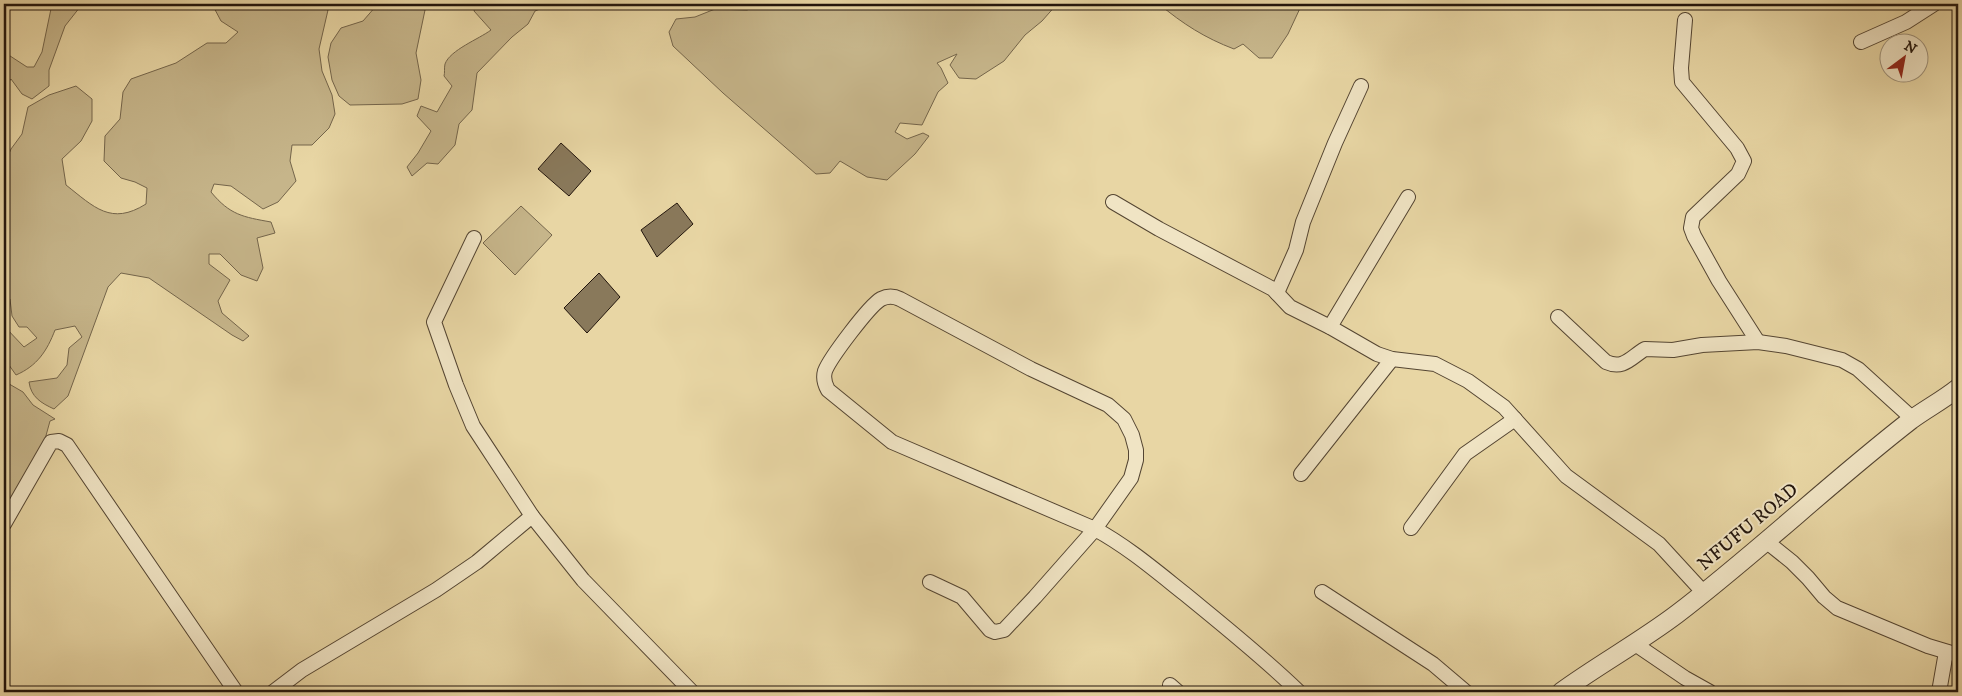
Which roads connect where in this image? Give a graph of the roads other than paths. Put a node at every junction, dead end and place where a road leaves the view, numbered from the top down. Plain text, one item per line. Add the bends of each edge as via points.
1 (1934, 4) edge
2 (1685, 20) dead end
3 (1861, 42) dead end
4 (1361, 86) dead end
5 (1408, 197) dead end
6 (1113, 202) dead end
7 (474, 238) dead end
8 (1277, 293) junction
9 (1558, 316) dead end
10 (1330, 327) junction
11 (1758, 342) junction
12 (1392, 359) junction
13 (1958, 388) edge
14 (1515, 419) junction
15 (1913, 419) junction
16 (1301, 474) dead end
17 (532, 516) junction
18 (4, 524) edge
19 (1095, 528) junction
20 (1412, 528) dead end
21 (1767, 542) junction
22 (930, 582) dead end
23 (1322, 592) dead end
24 (1704, 593) junction
25 (1635, 644) junction
26 (1952, 653) edge
27 (236, 692) edge
28 (273, 692) edge
29 (692, 692) edge
30 (1299, 692) edge
31 (1466, 692) edge
32 (1561, 692) edge
33 (1710, 692) edge
34 (1939, 692) edge

1 - 3 street via 1906,22
2 - 11 street via 1682,82 1737,148 1744,161 1738,174 1693,217 1691,228
4 - 8 street via 1303,222 1296,250
5 - 10 street
6 - 8 street
7 - 17 street via 434,322 473,426
8 - 10 street via 1290,307
9 - 11 street via 1612,365 1628,362 1646,349 1673,350
10 - 12 street via 1376,354
11 - 15 street via 1849,363
12 - 14 street via 1424,361 1443,367 1493,398
12 - 16 street
13 - 15 street, NFUFU ROAD
14 - 20 street via 1465,454
14 - 24 street via 1566,476 1659,544
15 - 21 street, NFUFU ROAD
17 - 28 street via 477,562 436,590 302,670
17 - 29 street via 582,580
18 - 27 street via 51,442 59,441 67,446
19 - 19 street via 892,442 828,390 824,377 830,360 876,303 888,297 900,299 1031,369 1098,399 1124,419 1136,450 1133,473
19 - 22 street via 1004,630 995,632 986,627 962,597
19 - 30 street via 1132,552 1226,627
21 - 24 street, NFUFU ROAD
21 - 26 street via 1838,608
23 - 31 street via 1433,664
24 - 25 street, NFUFU ROAD
25 - 32 street, NFUFU ROAD
25 - 33 street
26 - 34 street

